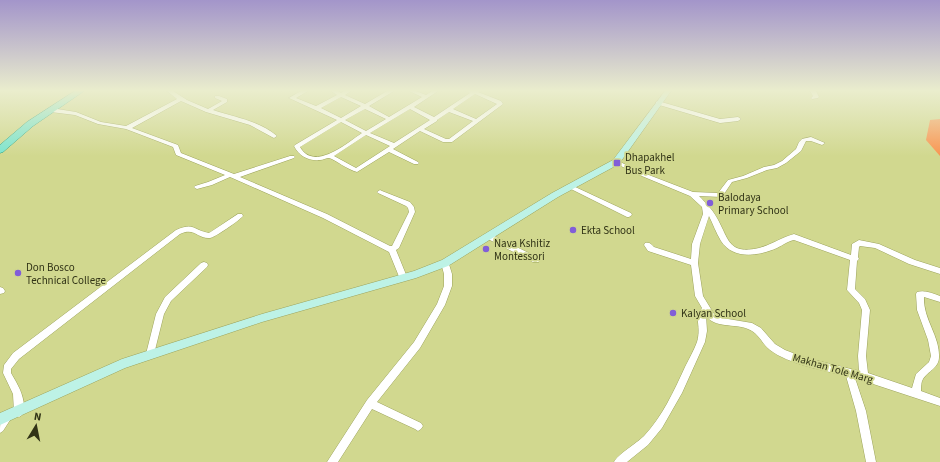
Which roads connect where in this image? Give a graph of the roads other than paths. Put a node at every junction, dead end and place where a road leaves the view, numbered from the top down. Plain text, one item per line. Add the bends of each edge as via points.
1 (47, 113) edge
2 (67, 113) edge
3 (156, 113) edge
4 (213, 113) edge
5 (326, 113) edge
6 (354, 113) edge
7 (378, 113) edge
8 (401, 113) edge
9 (421, 113) edge
10 (446, 113) edge
11 (456, 113) edge
12 (488, 113) edge
13 (651, 113) edge
14 (689, 113) edge
15 (390, 119) junction
16 (738, 119) dead end
17 (341, 120) junction
18 (435, 120) junction
19 (477, 122) junction
20 (127, 128) junction
21 (420, 129) junction
22 (366, 133) junction
23 (274, 136) dead end
24 (822, 143) dead end
25 (392, 148) junction
26 (0, 150) edge
27 (330, 156) junction
28 (292, 157) dead end
29 (616, 162) junction
30 (416, 164) dead end
31 (231, 176) junction
32 (197, 187) dead end
33 (571, 187) junction
34 (380, 192) dead end
35 (692, 194) junction
36 (705, 206) junction
37 (629, 215) dead end
38 (240, 216) dead end
39 (488, 236) junction
40 (648, 245) dead end
41 (392, 249) junction
42 (855, 259) junction
43 (536, 260) dead end
44 (445, 263) junction
45 (694, 263) junction
46 (204, 265) dead end
47 (940, 272) edge
48 (403, 277) junction
49 (940, 299) edge
50 (706, 310) junction
51 (150, 354) junction
52 (849, 372) junction
53 (864, 376) junction
54 (916, 392) junction
55 (940, 402) edge
56 (370, 403) junction
57 (18, 412) junction
58 (4, 418) edge
59 (418, 426) dead end
60 (0, 428) edge
61 (332, 462) edge
62 (619, 462) edge
63 (871, 462) edge

1 - 26 main road
2 - 20 street
3 - 20 street
4 - 23 street via 248,123
5 - 17 street
6 - 17 street
7 - 15 street
8 - 15 street
9 - 18 street
10 - 18 street
11 - 19 street
12 - 19 street
13 - 29 main road
14 - 16 street via 720,122
15 - 22 street
17 - 22 street
17 - 27 street via 297,146 304,155 315,159
18 - 21 street
19 - 21 street via 448,141
20 - 31 street via 176,146 178,154
21 - 25 street
22 - 25 street
22 - 27 street
24 - 35 street via 811,139 804,140 799,150 784,162 730,181 720,195
25 - 27 street via 357,170
25 - 30 street
28 - 31 street
29 - 33 main road
29 - 35 street
31 - 32 street
31 - 41 street via 325,216
33 - 37 street
33 - 39 main road
34 - 41 street via 411,207 412,212 395,248
35 - 36 street
36 - 42 street via 713,213 724,240 732,249 740,252 747,253 774,246 794,237
36 - 45 street via 706,214 696,244
38 - 57 street via 210,236 191,228 178,232 16,356 7,368 7,373 18,394
39 - 43 street
39 - 44 main road
40 - 45 street via 651,249
41 - 48 street
42 - 47 street via 855,246 864,243
42 - 53 street via 850,290 862,301 866,310 862,356
44 - 48 main road
44 - 56 street via 448,286 441,306 417,345
45 - 50 street via 699,296
46 - 51 street via 168,299 160,314
48 - 51 main road
49 - 54 street via 920,294 920,314 933,341 936,358 917,381
50 - 52 street, Makhan Tole Marg via 721,321 749,325 758,330 772,347 782,353 806,362
50 - 62 street via 701,314 701,342 662,421 647,439
51 - 57 main road via 122,364
52 - 53 street, Makhan Tole Marg
52 - 63 street via 861,411
53 - 54 street, Makhan Tole Marg
54 - 55 street, Makhan Tole Marg
56 - 59 street
56 - 61 street
57 - 58 main road
58 - 60 street

